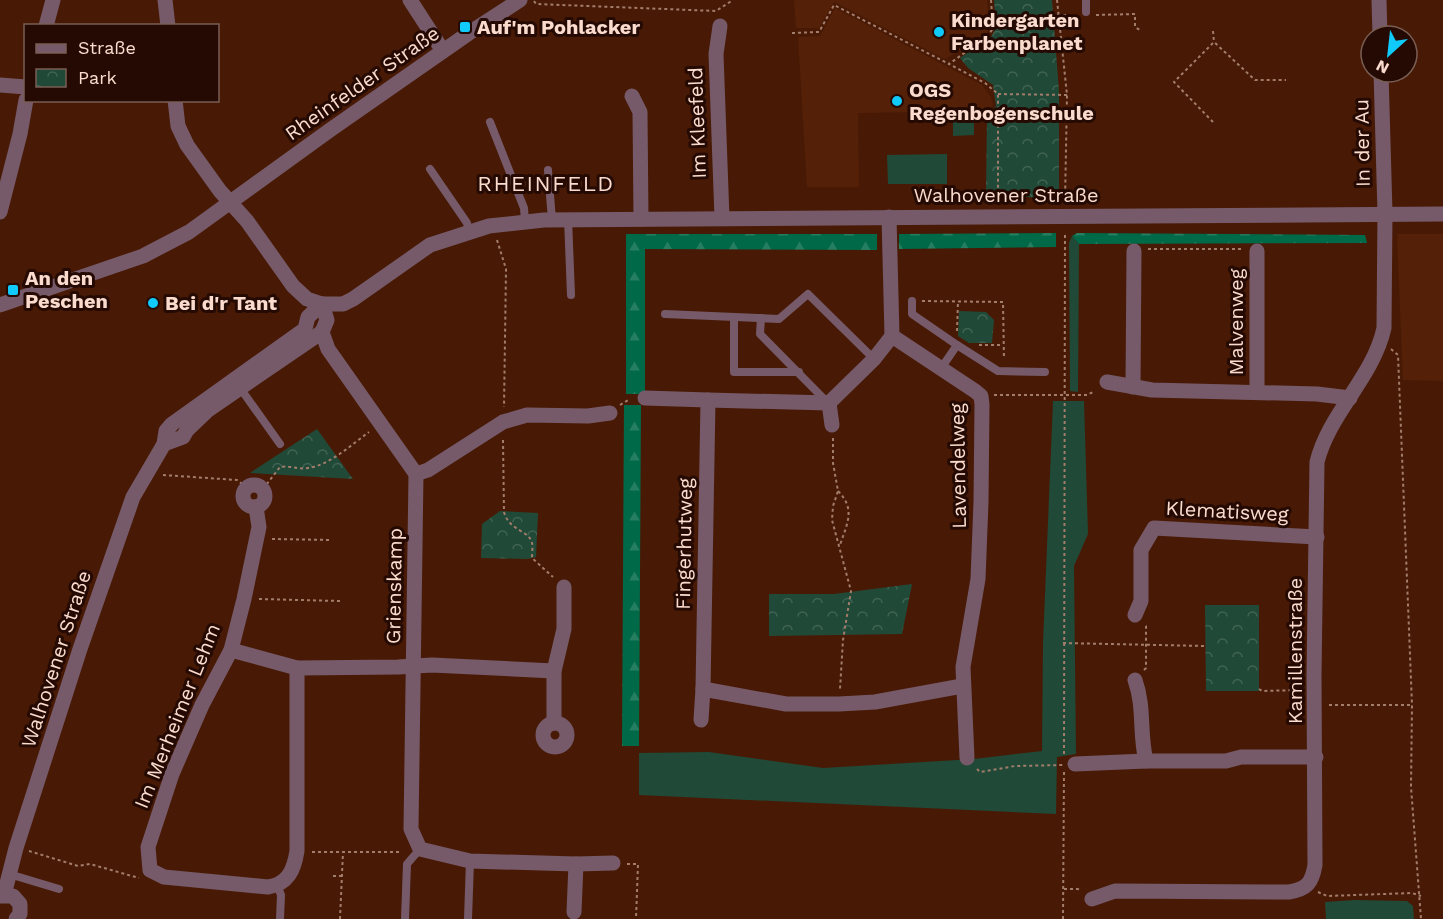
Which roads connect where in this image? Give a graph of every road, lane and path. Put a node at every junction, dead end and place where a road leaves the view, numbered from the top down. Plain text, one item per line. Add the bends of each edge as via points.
1 (53, 0) edge
2 (165, 0) edge
3 (520, 0) edge
4 (533, 0) edge
5 (733, 0) edge
6 (991, 0) edge
7 (1057, 0) edge
8 (1086, 0) edge
9 (1379, 0) edge
10 (416, 3) edge
11 (1086, 14) junction
12 (1058, 15) junction
13 (47, 24) edge
14 (168, 24) edge
15 (1380, 24) edge
16 (720, 26) dead end
17 (1140, 30) dead end
18 (1213, 31) dead end
19 (792, 33) dead end
20 (1214, 42) junction
21 (442, 51) junction
22 (949, 64) junction
23 (1286, 80) dead end
24 (1381, 84) edge
25 (0, 85) edge
26 (24, 87) edge
27 (998, 94) junction
28 (1066, 95) junction
29 (632, 96) dead end
30 (26, 102) edge
31 (175, 102) edge
32 (490, 122) dead end
33 (1213, 122) dead end
34 (430, 170) dead end
35 (548, 170) dead end
36 (231, 203) junction
37 (0, 212) edge
38 (1384, 213) junction
39 (1443, 214) edge
40 (998, 216) junction
41 (1065, 216) junction
42 (889, 217) junction
43 (722, 218) junction
44 (568, 219) junction
45 (641, 219) junction
46 (552, 220) junction
47 (525, 221) junction
48 (489, 226) junction
49 (469, 232) junction
50 (1134, 251) joint
51 (1257, 251) joint
52 (571, 295) dead end
53 (912, 301) joint
54 (958, 301) junction
55 (0, 304) edge
56 (322, 304) junction
57 (665, 314) dead end
58 (734, 317) junction
59 (760, 318) junction
60 (313, 334) junction
61 (892, 336) junction
62 (1381, 341) junction
63 (957, 345) junction
64 (1003, 345) junction
65 (874, 358) junction
66 (942, 367) junction
67 (1004, 371) junction
68 (799, 372) junction
69 (1045, 372) dead end
70 (1107, 382) joint
71 (237, 384) junction
72 (1133, 387) junction
73 (1257, 392) junction
74 (981, 396) junction
75 (1064, 396) junction
76 (645, 398) joint
77 (1350, 398) junction
78 (708, 400) junction
79 (829, 403) junction
80 (610, 413) joint
81 (503, 422) junction
82 (381, 424) junction
83 (832, 425) joint
84 (280, 444) dead end
85 (146, 474) junction
86 (416, 474) junction
87 (247, 488) junction
88 (263, 489) junction
89 (838, 491) junction
90 (256, 507) junction
91 (1317, 537) junction
92 (256, 539) junction
93 (332, 540) dead end
94 (840, 545) junction
95 (564, 587) joint
96 (244, 599) junction
97 (340, 601) dead end
98 (1135, 615) joint
99 (1063, 643) junction
100 (1146, 644) junction
101 (1206, 646) dead end
102 (231, 650) junction
103 (413, 667) junction
104 (297, 668) junction
105 (554, 671) junction
106 (1135, 680) joint
107 (962, 686) junction
108 (703, 689) junction
109 (1259, 689) dead end
110 (1315, 698) junction
111 (839, 704) junction
112 (1412, 705) junction
113 (701, 720) dead end
114 (554, 723) dead end
115 (1316, 757) junction
116 (967, 758) joint
117 (1069, 759) joint
118 (1146, 761) junction
119 (16, 848) junction
120 (420, 849) junction
121 (297, 852) junction
122 (343, 852) junction
123 (470, 861) junction
124 (613, 863) joint
125 (576, 864) junction
126 (150, 870) junction
127 (9, 874) junction
128 (333, 876) dead end
129 (342, 876) junction
130 (277, 885) junction
131 (1308, 886) junction
132 (59, 889) dead end
133 (2, 895) edge
134 (1421, 896) junction
135 (1092, 899) dead end
136 (574, 912) dead end
137 (16, 919) edge
138 (280, 919) edge
139 (340, 919) edge
140 (405, 919) edge
141 (468, 919) edge
142 (636, 919) edge
143 (1064, 919) edge
144 (1421, 919) edge

1 - 13 street
2 - 14 street
3 - 21 street, Rheinfelder Straße
4 - 5 path via 536,4 716,11
6 - 22 path via 993,28 988,36
7 - 12 path
8 - 11 lane
9 - 15 street
10 - 21 street
11 - 12 path
11 - 17 path via 1135,14 1135,27
12 - 28 path
16 - 43 street, Im Kleefeld via 716,54
18 - 20 path
19 - 22 path via 819,32 834,5
20 - 23 path via 1255,80
20 - 33 path via 1174,82
21 - 36 street, Rheinfelder Straße
22 - 27 path via 985,82
24 - 38 street, In der Au
25 - 26 street
27 - 28 path
27 - 40 path
28 - 41 path
29 - 45 street via 640,112
30 - 37 street
31 - 36 street via 178,126 186,144
32 - 47 lane via 524,208
34 - 49 lane via 467,223
35 - 46 lane
36 - 55 street, Rheinfelder Straße via 189,232 143,256
36 - 56 street via 293,286 308,299
38 - 39 street, Walhovener Straße
38 - 41 street, Walhovener Straße
38 - 62 street, Kamillenstraße
40 - 41 street, Walhovener Straße
40 - 42 street, Walhovener Straße
41 - 75 path
42 - 43 street, Walhovener Straße
42 - 61 street
43 - 45 street, Walhovener Straße
44 - 45 street, Walhovener Straße
44 - 46 street, Walhovener Straße
44 - 52 lane
46 - 47 street, Walhovener Straße
47 - 48 street, Walhovener Straße
48 - 49 street, Walhovener Straße
48 - 81 path via 506,269
49 - 56 street, Walhovener Straße via 430,245 343,304
50 - 51 path
50 - 72 street
51 - 73 street, Malvenweg
53 - 54 path
53 - 63 lane via 912,314
54 - 63 path
54 - 64 path via 1003,302
56 - 60 street via 327,320
57 - 58 lane
58 - 59 lane
58 - 68 lane via 734,372
59 - 65 lane via 779,319 808,294
59 - 68 lane via 760,334
60 - 71 street, Walhovener Straße
60 - 82 street
61 - 65 street
61 - 66 street, Lavendelweg
62 - 77 street, Kamillenstraße
62 - 112 path via 1398,355
63 - 64 path
63 - 66 lane
63 - 67 lane
64 - 67 path
65 - 79 street
66 - 74 street, Lavendelweg
67 - 69 lane
68 - 79 lane
70 - 72 street, Malvenweg
70 - 75 path via 1087,395
71 - 84 lane
71 - 85 street, Walhovener Straße via 172,424
72 - 73 street, Malvenweg
73 - 77 street, Malvenweg
74 - 75 path
74 - 107 street, Lavendelweg via 978,579
75 - 99 path
76 - 78 street
76 - 80 path via 627,399
77 - 91 street, Kamillenstraße via 1326,436 1317,462
78 - 79 street
78 - 108 street, Fingerhutweg
79 - 83 street
80 - 81 street via 527,415
81 - 86 street
81 - 95 path via 506,518 529,537 532,558
82 - 86 street
82 - 88 path via 315,467 280,467
83 - 89 path via 832,463
85 - 87 path via 237,480
85 - 119 street, Walhovener Straße via 133,497 80,649
86 - 103 street, Grienskamp
87 - 88 street via 257,485
87 - 90 street, Im Merheimer Lehm via 244,501
88 - 90 street, Im Merheimer Lehm via 265,500
89 - 94 path via 832,520
89 - 94 path via 849,509
90 - 92 street, Im Merheimer Lehm
91 - 98 street, Klematisweg via 1154,528 1141,550 1141,601
91 - 110 street, Kamillenstraße
92 - 93 path
92 - 96 street, Im Merheimer Lehm
94 - 111 path via 851,591
95 - 105 street via 564,629
96 - 97 path
96 - 102 street, Im Merheimer Lehm
98 - 100 path via 1146,626
99 - 100 path
99 - 117 path
100 - 101 path
100 - 106 path via 1146,668
102 - 104 street
102 - 126 street, Im Merheimer Lehm via 172,774 148,847
103 - 104 street
103 - 105 street
103 - 120 street, Grienskamp via 411,829
104 - 121 street
105 - 114 street
106 - 118 street via 1141,697
107 - 111 street via 875,702
107 - 116 street, Lavendelweg
108 - 111 street via 786,704
108 - 113 street, Fingerhutweg
109 - 110 path
110 - 112 path
110 - 115 street, Kamillenstraße
112 - 134 path via 1411,787
115 - 118 street
115 - 131 street, Kamillenstraße via 1315,865
116 - 143 path via 980,772 1064,765
117 - 118 street
119 - 126 path via 141,879
119 - 127 street, Walhovener Straße
120 - 122 path
120 - 123 street
120 - 140 lane via 407,864
121 - 122 path
121 - 130 street via 291,873
122 - 129 path
123 - 125 street
123 - 141 lane
124 - 125 street
124 - 142 path via 638,864
125 - 136 street
126 - 130 street via 164,877
127 - 132 lane
127 - 133 street, Walhovener Straße
128 - 129 path
129 - 139 path
130 - 138 lane via 281,895
131 - 134 path via 1327,896
131 - 135 street via 1289,892 1115,891
133 - 137 street, Walhovener Straße via 13,896 20,904
134 - 144 path

